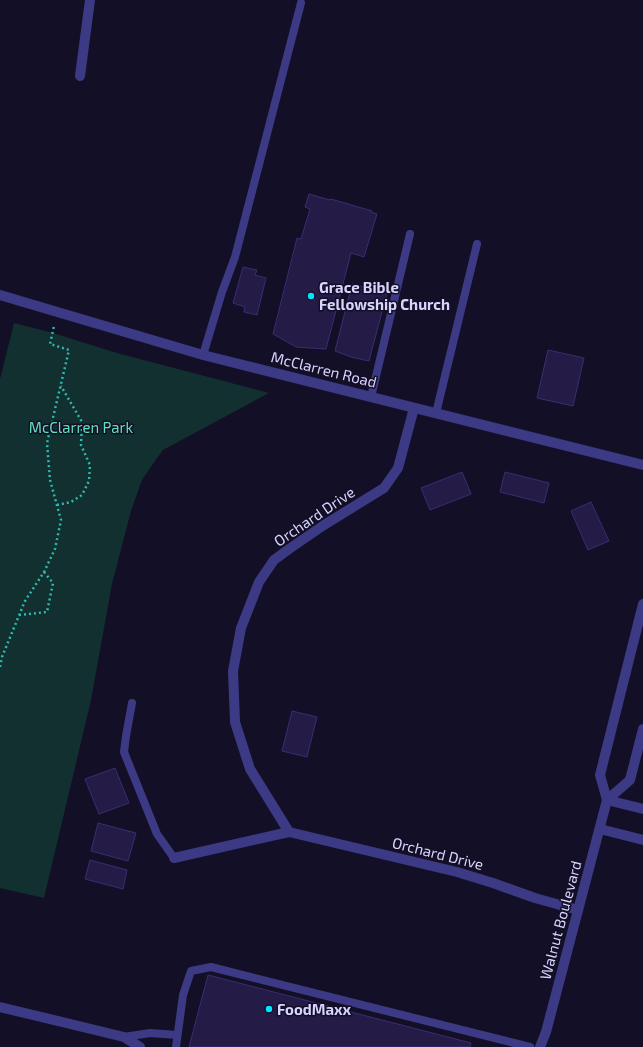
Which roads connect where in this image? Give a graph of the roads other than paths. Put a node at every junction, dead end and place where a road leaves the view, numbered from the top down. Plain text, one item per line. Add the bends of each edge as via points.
1 (90, 0) edge
2 (301, 3) dead end
3 (80, 76) dead end
4 (410, 234) dead end
5 (477, 244) dead end
6 (0, 295) edge
7 (203, 355) junction
8 (371, 396) junction
9 (414, 408) junction
10 (436, 413) junction
11 (643, 465) edge
12 (643, 604) edge
13 (132, 703) dead end
14 (643, 729) edge
15 (607, 800) junction
16 (643, 809) edge
17 (600, 829) junction
18 (289, 832) junction
19 (643, 840) edge
20 (174, 858) joint
21 (578, 910) junction
22 (0, 1007) edge
23 (177, 1035) junction
24 (124, 1037) junction
25 (140, 1047) edge
26 (176, 1047) edge
27 (530, 1047) edge
28 (540, 1047) edge

1 - 3 street
2 - 7 lane via 235,257
4 - 8 lane
5 - 10 lane
6 - 7 street, McClarren Road
7 - 8 street, McClarren Road
8 - 9 street, McClarren Road
9 - 10 street, McClarren Road
9 - 18 street, Orchard Drive via 398,468 384,488 274,560 259,582 241,628 233,671 235,722 250,768
10 - 11 street, McClarren Road
12 - 15 street, Walnut Boulevard via 600,775
13 - 20 lane via 124,752 157,834
14 - 15 street via 630,780
15 - 16 street
15 - 17 street, Walnut Boulevard
17 - 19 street
17 - 21 street, Walnut Boulevard
18 - 20 street, Orchard Drive
18 - 21 street, Orchard Drive via 457,872
21 - 28 street, Walnut Boulevard
22 - 24 street
23 - 24 lane via 150,1033
23 - 26 lane
23 - 27 lane via 183,994 191,972 210,967
24 - 25 street

